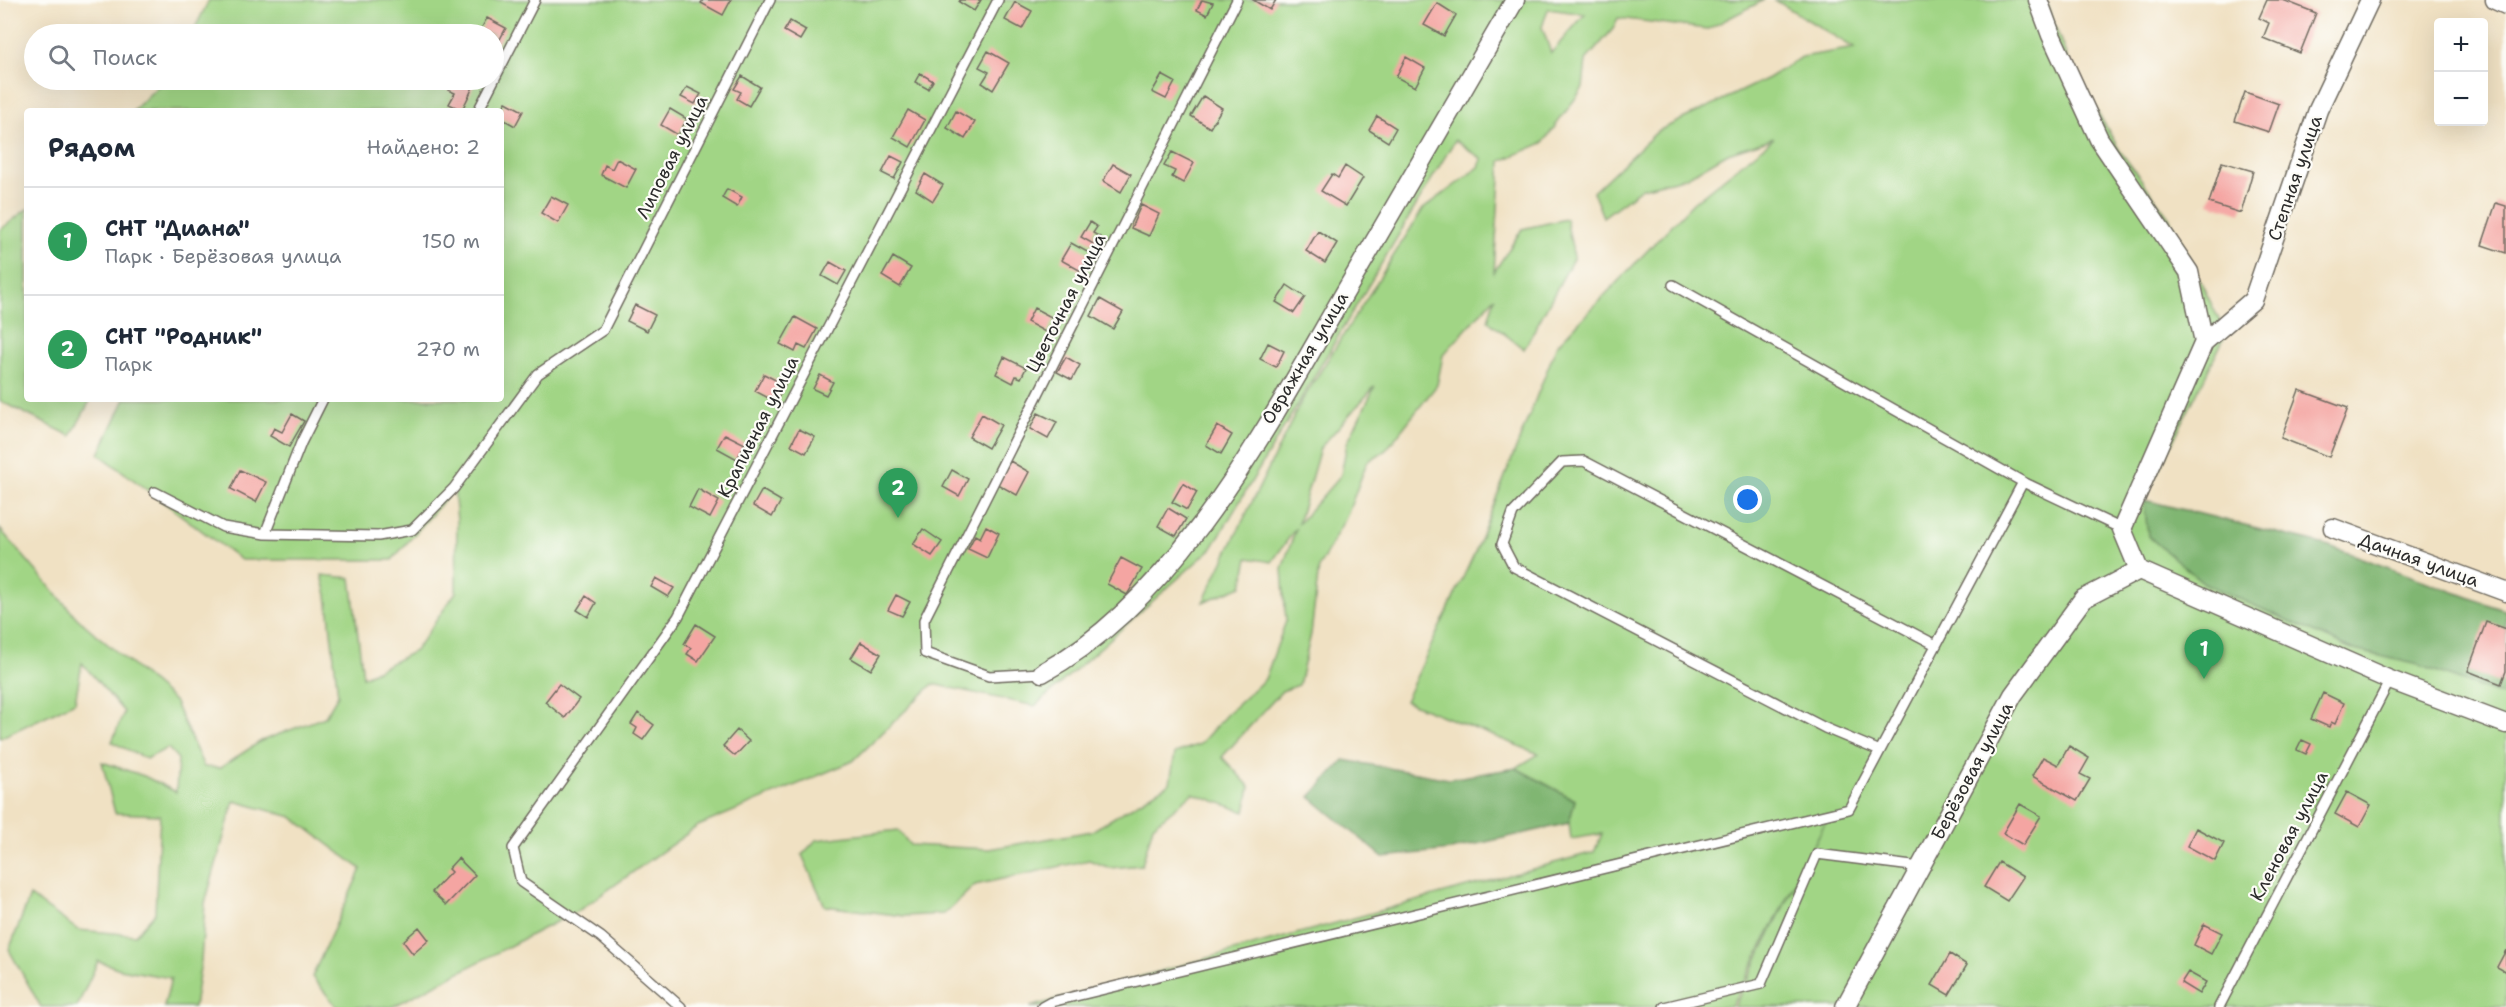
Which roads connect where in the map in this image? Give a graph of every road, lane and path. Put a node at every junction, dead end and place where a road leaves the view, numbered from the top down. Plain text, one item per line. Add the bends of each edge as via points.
1 (535, 0) edge
2 (770, 0) edge
3 (998, 0) edge
4 (1237, 0) edge
5 (1515, 0) edge
6 (2038, 0) edge
7 (2370, 0) edge
8 (2495, 0) edge
9 (2506, 5) edge
10 (504, 60) edge
11 (489, 90) edge
12 (480, 108) edge
13 (1672, 285) dead end
14 (2204, 342) junction
15 (322, 402) edge
16 (2023, 482) junction
17 (155, 492) dead end
18 (2333, 528) dead end
19 (2122, 529) junction
20 (265, 534) junction
21 (2139, 570) junction
22 (2506, 592) edge
23 (1936, 645) junction
24 (1042, 673) joint
25 (2390, 680) junction
26 (2506, 724) edge
27 (1880, 751) junction
28 (1920, 867) junction
29 (681, 1007) edge
30 (1042, 1007) edge
31 (1664, 1007) edge
32 (1845, 1007) edge
33 (2218, 1007) edge

1 - 10 lane
2 - 20 lane, Липовая улица via 603,330 538,374 454,488 412,530 378,536
3 - 29 lane, Крапивная улица via 678,617 513,848 521,882 601,937
4 - 24 lane, Цветочная улица via 924,620 925,653 989,676
5 - 24 street, Овражная улица via 1279,405 1189,543 1108,630
6 - 14 street via 2099,139 2189,272
7 - 14 street, Степная улица via 2318,110 2253,300
8 - 9 street
11 - 12 lane
13 - 16 lane
14 - 19 street
15 - 20 lane
16 - 19 lane
16 - 23 lane
17 - 20 lane via 223,527
18 - 22 street, Дачная улица
19 - 21 street
21 - 25 street
21 - 28 street, Берёзовая улица via 2084,599 2020,685
23 - 27 lane
23 - 27 lane via 1584,461 1562,462 1513,513 1502,543 1514,567 1825,728
25 - 26 street
25 - 33 lane, Кленовая улица
27 - 30 lane via 1849,809
28 - 31 lane via 1817,854 1761,984
28 - 32 street, Берёзовая улица

